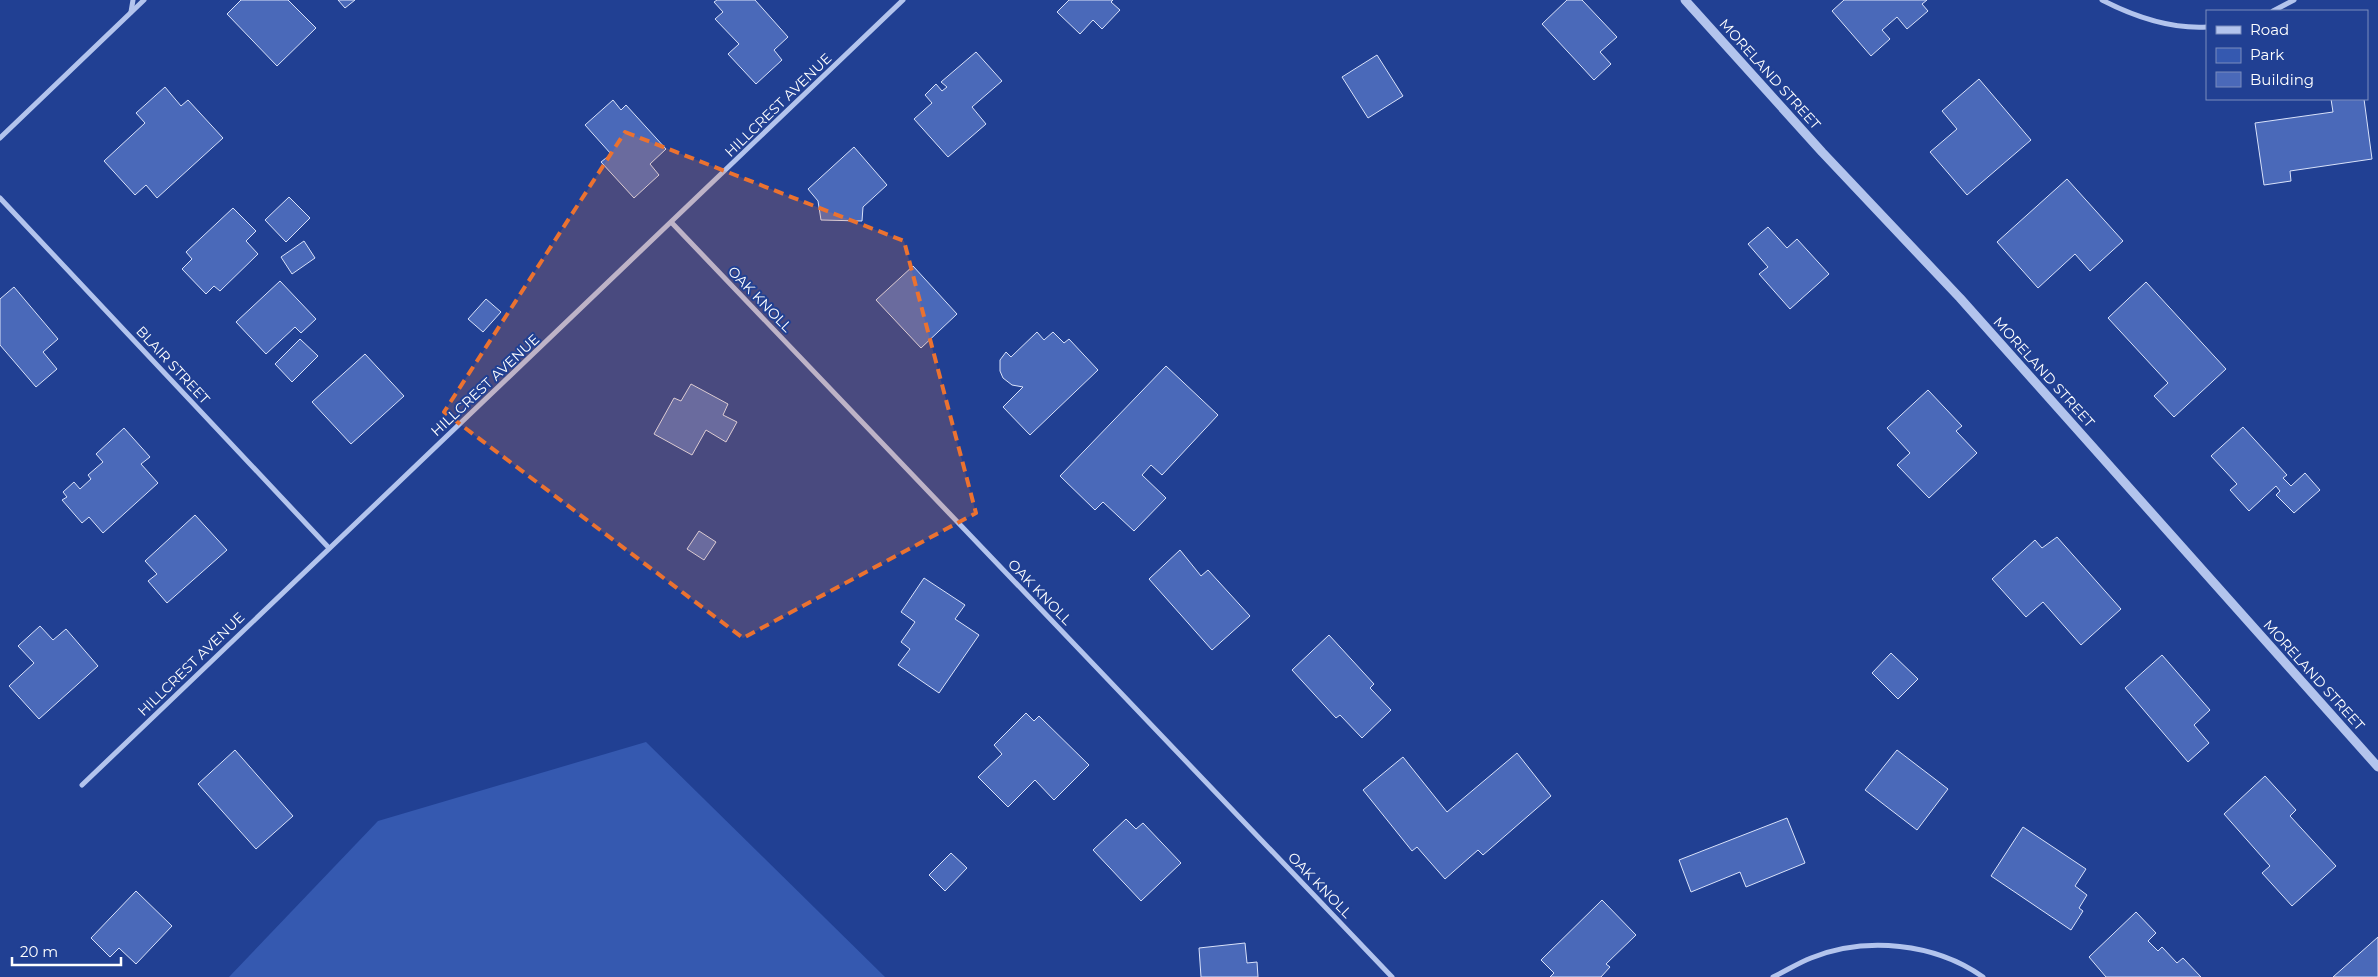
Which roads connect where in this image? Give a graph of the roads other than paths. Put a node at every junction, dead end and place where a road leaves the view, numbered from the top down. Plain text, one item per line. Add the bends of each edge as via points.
1 (133, 0) edge
2 (144, 0) edge
3 (903, 0) edge
4 (1685, 0) edge
5 (2102, 0) edge
6 (2294, 0) edge
7 (2275, 10) edge
8 (130, 13) junction
9 (2206, 26) edge
10 (0, 138) edge
11 (0, 198) edge
12 (672, 223) junction
13 (329, 548) junction
14 (2378, 767) edge
15 (82, 785) dead end
16 (1392, 977) edge
17 (1773, 977) edge
18 (1983, 977) edge

1 - 8 street
2 - 8 street
3 - 12 street, HILLCREST AVENUE
4 - 14 street, MORELAND STREET via 1960,298
5 - 9 street via 2143,17 2181,25
6 - 7 street
8 - 10 street
11 - 13 street, BLAIR STREET
12 - 13 street, HILLCREST AVENUE
12 - 16 street, OAK KNOLL
13 - 15 street, HILLCREST AVENUE
17 - 18 street via 1812,958 1866,944 1919,949 1966,965

